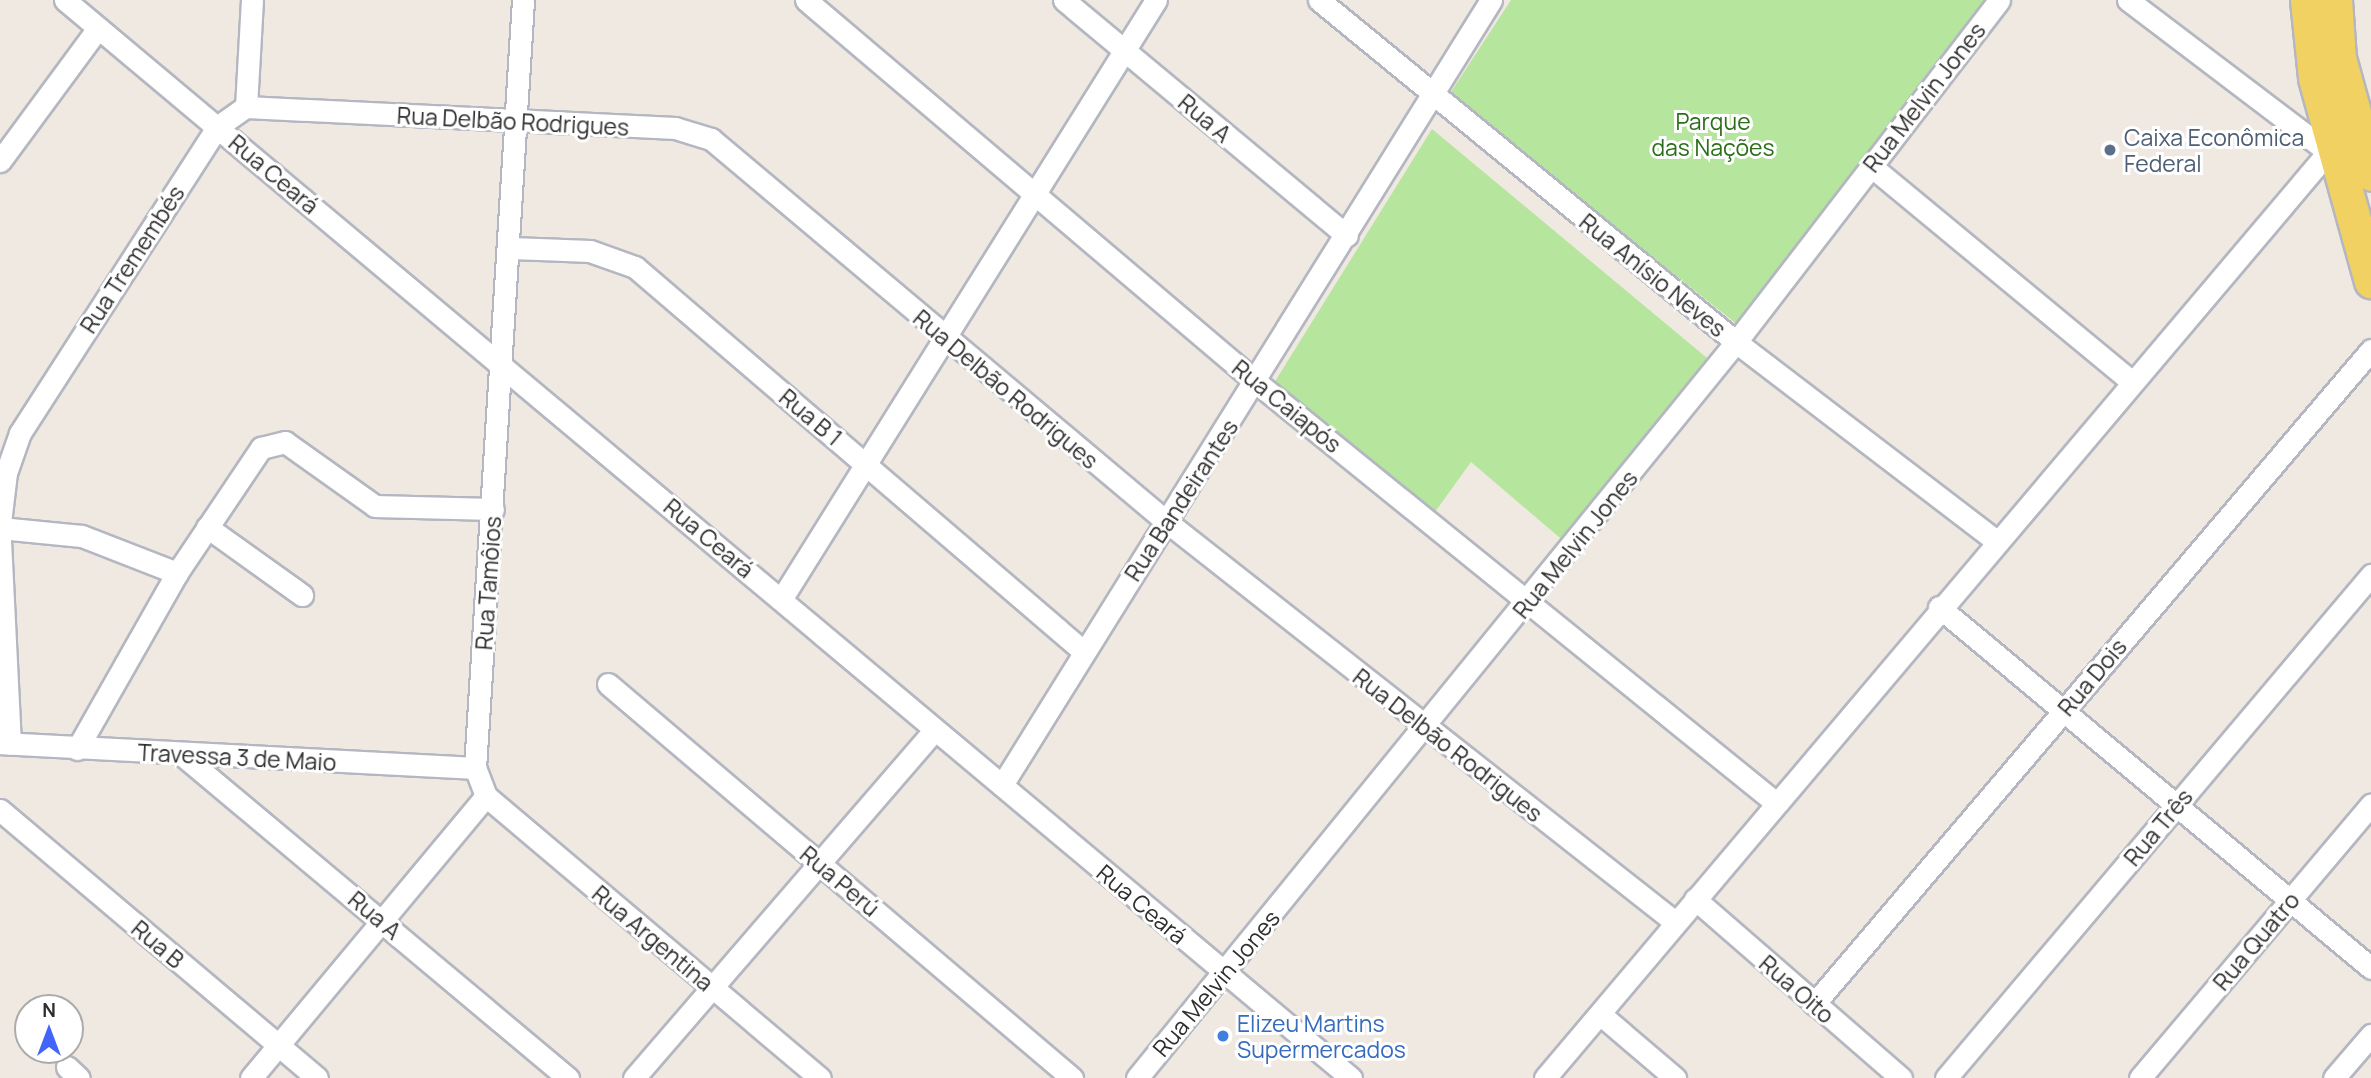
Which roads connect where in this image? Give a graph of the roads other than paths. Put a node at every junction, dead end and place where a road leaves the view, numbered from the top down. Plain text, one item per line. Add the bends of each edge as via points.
1 (65, 0) edge
2 (252, 0) edge
3 (523, 0) edge
4 (806, 0) edge
5 (1064, 0) edge
6 (1156, 0) edge
7 (1319, 0) edge
8 (1491, 0) edge
9 (1999, 0) edge
10 (2128, 0) edge
11 (2307, 0) edge
12 (2335, 0) edge
13 (98, 27) junction
14 (1123, 51) junction
15 (1433, 97) junction
16 (246, 107) junction
17 (515, 123) junction
18 (217, 127) junction
19 (2331, 154) junction
20 (0, 160) edge
21 (1871, 166) junction
22 (2371, 174) edge
23 (1036, 196) junction
24 (1347, 236) junction
25 (510, 248) junction
26 (2371, 281) edge
27 (946, 341) junction
28 (1736, 342) junction
29 (2371, 350) edge
30 (502, 366) junction
31 (2130, 380) junction
32 (1256, 382) junction
33 (867, 464) junction
34 (493, 509) junction
35 (1167, 522) junction
36 (0, 525) edge
37 (207, 527) junction
38 (0, 540) edge
39 (1995, 540) junction
40 (177, 573) junction
41 (2371, 575) edge
42 (302, 595) dead end
43 (782, 598) junction
44 (1530, 600) junction
45 (1939, 607) junction
46 (1083, 651) junction
47 (608, 684) dead end
48 (2066, 708) junction
49 (1427, 729) junction
50 (934, 730) junction
51 (5, 743) edge
52 (77, 749) junction
53 (181, 754) junction
54 (474, 768) junction
55 (1002, 785) junction
56 (486, 796) junction
57 (1776, 803) junction
58 (2178, 804) junction
59 (2371, 805) edge
60 (0, 810) edge
61 (817, 862) junction
62 (1695, 899) junction
63 (2291, 899) junction
64 (381, 920) junction
65 (1675, 922) junction
66 (2371, 968) edge
67 (1223, 974) junction
68 (711, 987) junction
69 (1814, 1004) junction
70 (1600, 1014) junction
71 (2371, 1035) edge
72 (278, 1045) junction
73 (251, 1078) edge
74 (317, 1078) edge
75 (568, 1078) edge
76 (634, 1078) edge
77 (820, 1078) edge
78 (1072, 1078) edge
79 (1137, 1078) edge
80 (1351, 1078) edge
81 (1545, 1078) edge
82 (1675, 1078) edge
83 (1901, 1078) edge
84 (1946, 1078) edge
85 (2140, 1078) edge
86 (2334, 1078) edge

1 - 13 street, Rua Ceará
2 - 16 street
3 - 17 street, Rua Tamôios
4 - 23 street, Rua Caiapós
5 - 14 street, Rua A
6 - 14 street
7 - 15 street, Rua Anísio Neves
8 - 15 street, Rua Bandeirantes
9 - 21 street, Rua Melvin Jones
10 - 19 street
11 - 19 main road via 2310,53
12 - 22 main road via 2339,58
13 - 18 street, Rua Ceará
13 - 20 street
14 - 23 street
14 - 24 street, Rua A
15 - 24 street, Rua Bandeirantes
15 - 28 street, Rua Anísio Neves
16 - 17 street, Rua Delbão Rodrigues
16 - 18 street, Rua Tremembés
17 - 25 street, Rua Tamôios
17 - 27 street, Rua Delbão Rodrigues via 675,128 711,139
18 - 30 street, Rua Ceará
18 - 36 street, Rua Tremembés via 20,433 6,473
19 - 26 main road
19 - 31 street
21 - 28 street, Rua Melvin Jones
21 - 31 street
23 - 27 street
23 - 32 street, Rua Caiapós
24 - 32 street, Rua Bandeirantes
25 - 30 street, Rua Tamôios
25 - 33 street, Rua B 1 via 590,251 635,267
27 - 33 street
27 - 35 street, Rua Delbão Rodrigues
28 - 39 street, Rua Anísio Neves
28 - 44 street, Rua Melvin Jones
29 - 48 street, Rua Dois
30 - 34 street, Rua Tamôios
30 - 43 street, Rua Ceará
31 - 39 street
32 - 35 street, Rua Bandeirantes
32 - 44 street, Rua Caiapós
33 - 43 street
33 - 46 street, Rua B 1
34 - 37 street via 375,506 285,442 261,448
34 - 54 street, Rua Tamôios
35 - 46 street, Rua Bandeirantes
35 - 49 street, Rua Delbão Rodrigues
36 - 40 street via 82,536
37 - 40 street
37 - 42 street
38 - 51 street
39 - 45 street
40 - 52 street
41 - 58 street, Rua Três
43 - 50 street, Rua Ceará
44 - 49 street, Rua Melvin Jones
44 - 57 street, Rua Caiapós
45 - 48 street
45 - 57 street
46 - 55 street, Rua Bandeirantes
47 - 61 street, Rua Perú
48 - 58 street
48 - 69 street, Rua Dois
49 - 65 street, Rua Delbão Rodrigues
49 - 67 street, Rua Melvin Jones
50 - 55 street, Rua Ceará
50 - 61 street
51 - 52 street, Travessa 3 de Maio
52 - 53 street, Travessa 3 de Maio
53 - 54 street, Travessa 3 de Maio
53 - 64 street, Rua A
54 - 56 street, Rua Tamôios
55 - 67 street, Rua Ceará
56 - 64 street
56 - 68 street, Rua Argentina
57 - 62 street
58 - 63 street
58 - 84 street, Rua Três
59 - 63 street, Rua Quatro
60 - 72 street, Rua B
61 - 68 street
61 - 78 street, Rua Perú
62 - 65 street
62 - 69 street, Rua Oito
63 - 66 street
63 - 85 street, Rua Quatro
64 - 72 street
64 - 75 street, Rua A
65 - 70 street
67 - 79 street, Rua Melvin Jones
67 - 80 street, Rua Ceará
68 - 76 street
68 - 77 street, Rua Argentina
69 - 83 street, Rua Oito
70 - 81 street
70 - 82 street
71 - 86 street
72 - 73 street
72 - 74 street, Rua B

